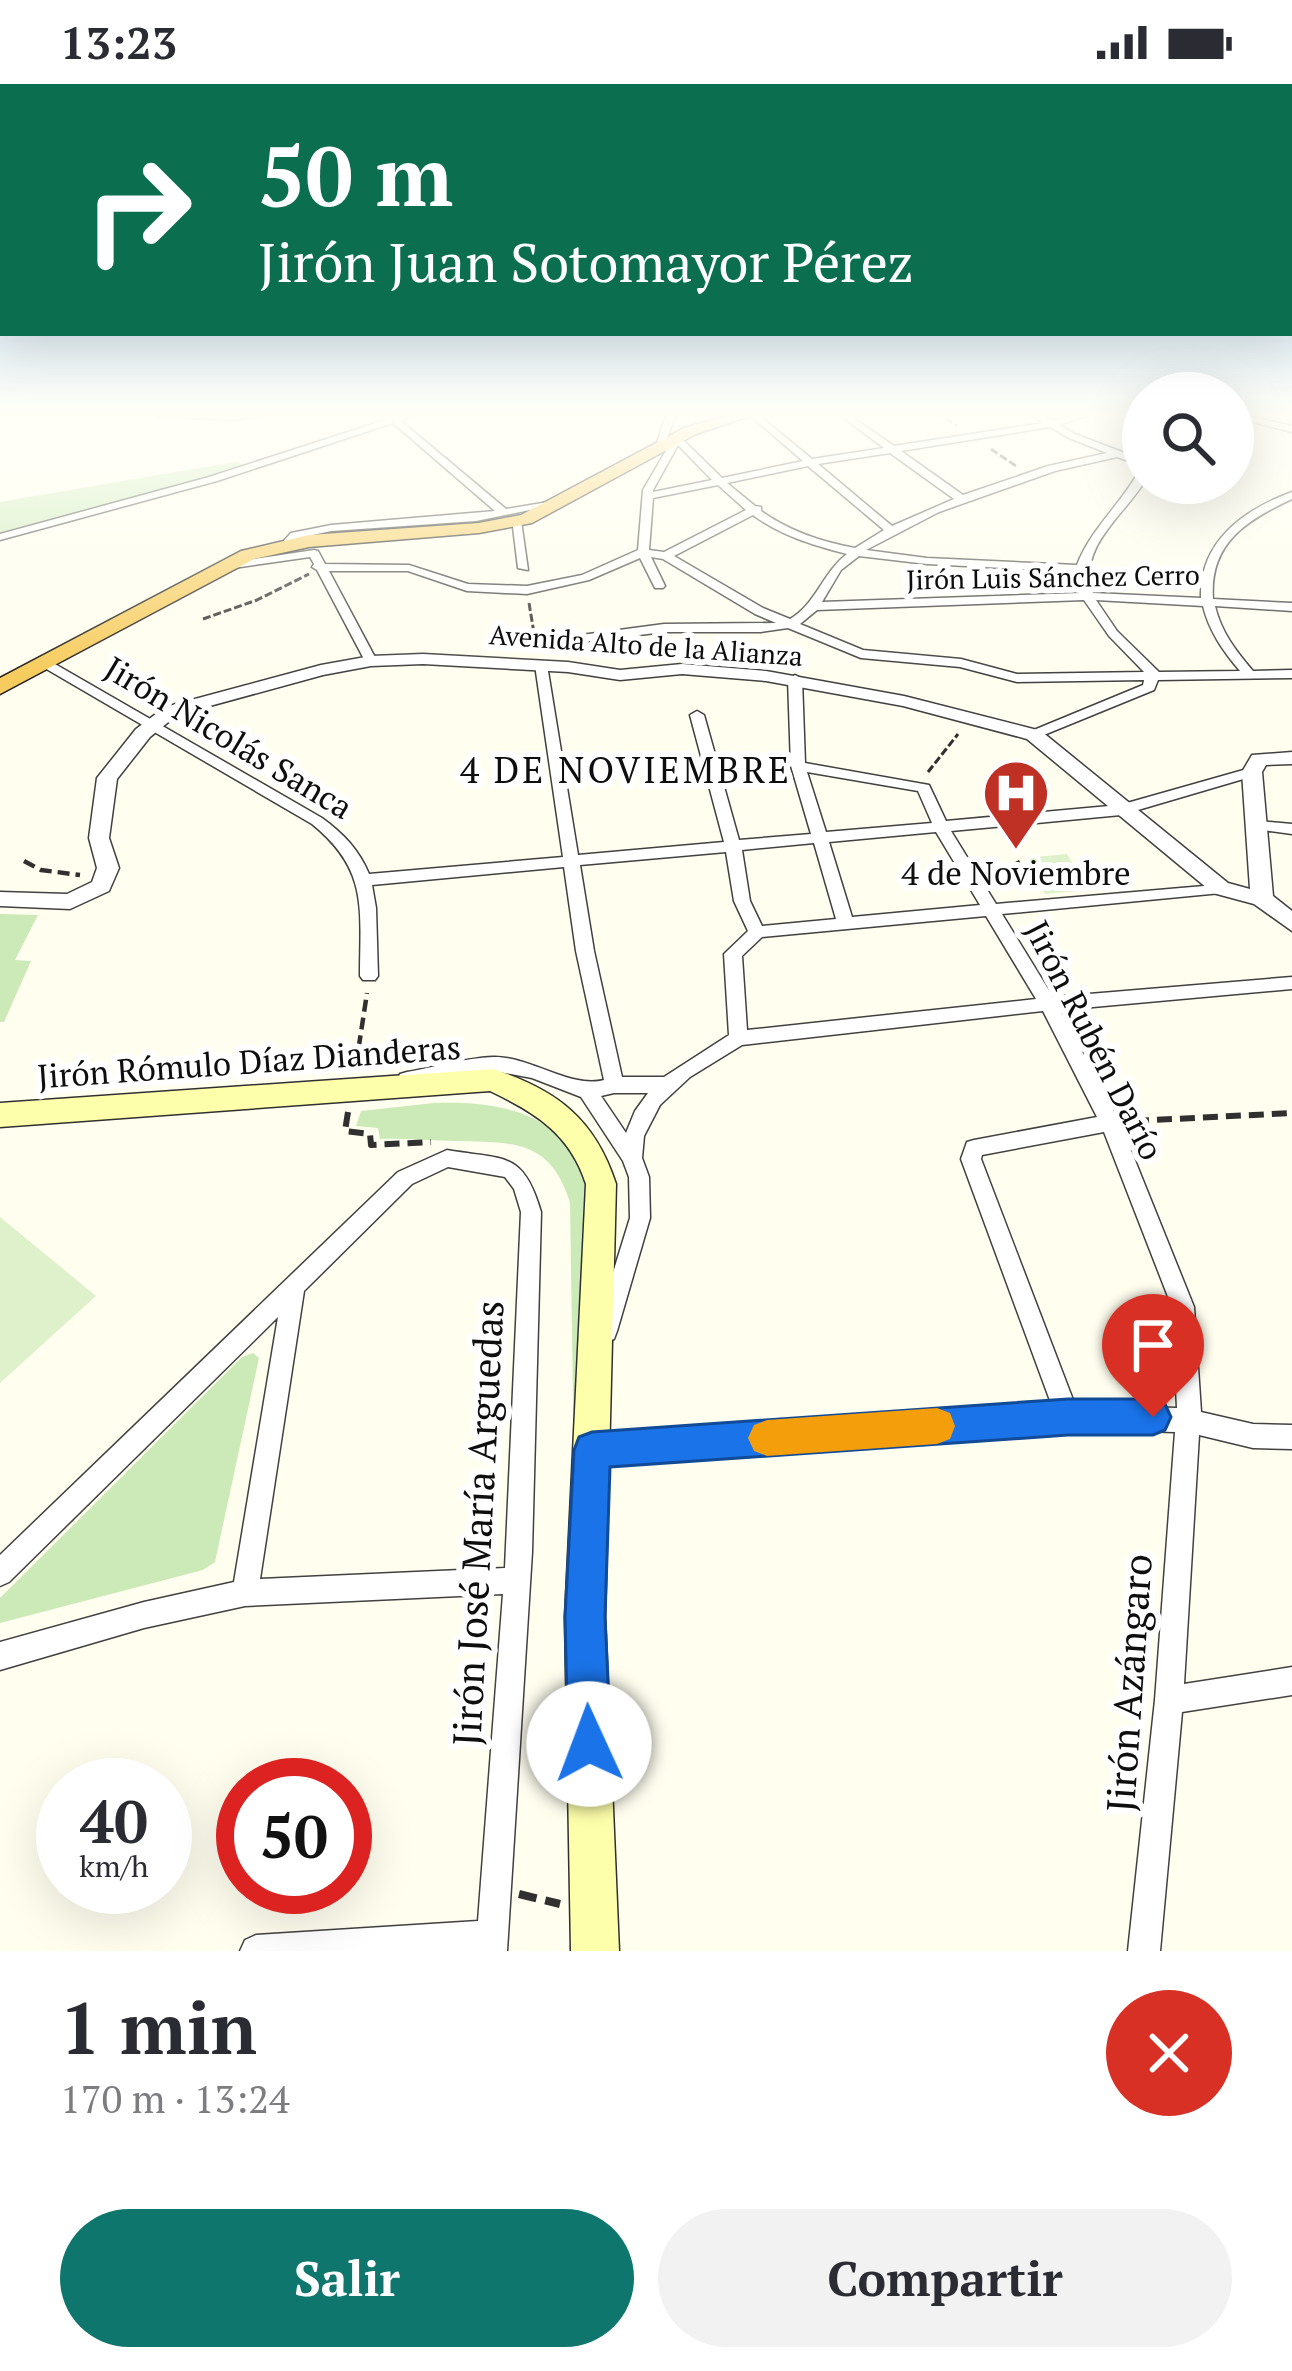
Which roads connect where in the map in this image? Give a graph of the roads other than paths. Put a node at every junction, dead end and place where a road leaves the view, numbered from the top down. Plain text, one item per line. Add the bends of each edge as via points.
1 (135, 500) edge
2 (489, 500) edge
3 (562, 500) edge
4 (647, 500) edge
5 (746, 500) edge
6 (854, 500) edge
7 (963, 500) edge
8 (1280, 500) edge
9 (1124, 504) edge
10 (757, 509) junction
11 (510, 518) junction
12 (893, 532) junction
13 (0, 537) edge
14 (643, 552) junction
15 (856, 552) junction
16 (666, 556) junction
17 (222, 567) junction
18 (317, 567) junction
19 (524, 568) dead end
20 (1080, 569) junction
21 (659, 586) dead end
22 (1089, 596) junction
23 (1203, 599) junction
24 (814, 606) junction
25 (1292, 607) edge
26 (792, 623) junction
27 (538, 655) junction
28 (371, 661) junction
29 (48, 664) junction
30 (1153, 673) junction
31 (1249, 674) junction
32 (1292, 674) edge
33 (795, 680) junction
34 (0, 687) edge
35 (697, 715) dead end
36 (153, 727) junction
37 (1034, 735) junction
38 (1292, 758) edge
39 (798, 766) junction
40 (1252, 772) junction
41 (1121, 810) junction
42 (1258, 826) junction
43 (942, 829) junction
44 (1292, 829) edge
45 (818, 837) junction
46 (733, 845) junction
47 (569, 864) junction
48 (366, 880) junction
49 (1221, 888) junction
50 (0, 899) edge
51 (1262, 899) junction
52 (994, 912) junction
53 (845, 921) junction
54 (1292, 922) edge
55 (757, 932) junction
56 (369, 976) road end
57 (1292, 982) edge
58 (1048, 1004) junction
59 (738, 1038) junction
60 (614, 1085) junction
61 (664, 1085) junction
62 (576, 1106) junction
63 (0, 1115) edge
64 (1110, 1123) junction
65 (632, 1158) junction
66 (294, 1283) junction
67 (593, 1372) junction
68 (1068, 1417) junction
69 (1185, 1420) junction
70 (1292, 1437) edge
71 (592, 1450) junction
72 (0, 1574) edge
73 (517, 1580) junction
74 (245, 1593) junction
75 (0, 1656) edge
76 (1292, 1681) edge
77 (1169, 1700) junction
78 (491, 1943) edge
79 (256, 1951) edge
80 (595, 1951) edge
81 (1144, 1951) edge

1 - 13 street
2 - 11 street
3 - 11 highway
4 - 14 street
5 - 10 street
6 - 12 street
7 - 12 street
8 - 23 street via 1256,511 1212,555
9 - 20 street
10 - 15 street via 784,530
10 - 16 street
11 - 17 highway via 285,546
11 - 19 street
12 - 15 street
14 - 16 street
14 - 18 street via 585,578 527,590 467,587 409,568
14 - 21 street
15 - 20 street
15 - 24 street
16 - 26 street
17 - 18 street via 304,552 314,553
17 - 29 highway
18 - 28 street
20 - 22 street
22 - 23 street, Jirón Luis Sánchez Cerro
22 - 24 street, Jirón Luis Sánchez Cerro
22 - 30 street via 1119,642
23 - 25 street, Jirón Luis Sánchez Cerro
23 - 31 street via 1224,648
24 - 26 street
26 - 27 street via 660,628
26 - 30 street via 861,654 961,663 1009,677
27 - 28 street, Avenida Alto de la Alianza
27 - 33 street, Avenida Alto de la Alianza via 620,676 682,669
27 - 47 street
28 - 36 street, Avenida Alto de la Alianza via 197,701
29 - 34 highway
29 - 36 street, Jirón Nicolás Sanca
30 - 31 street
30 - 37 street via 1149,687
31 - 32 street
33 - 37 street, Avenida Alto de la Alianza
33 - 39 street
35 - 46 street
36 - 48 street, Jirón Nicolás Sanca via 335,833
36 - 50 street, Avenida Alto de la Alianza via 104,787 99,838 108,868 100,886 70,902
37 - 41 street, Avenida Alto de la Alianza
38 - 40 street via 1259,759
39 - 43 street, Jirón Rubén Darío via 918,784
39 - 45 street
40 - 41 street
40 - 42 street
41 - 43 street
41 - 49 street, Avenida Alto de la Alianza
42 - 44 street
42 - 51 street
43 - 45 street
43 - 52 street, Jirón Rubén Darío
45 - 46 street
45 - 53 street
46 - 47 street
46 - 55 street via 738,887
47 - 48 street
47 - 60 street
48 - 56 street
49 - 51 street, Avenida Alto de la Alianza
49 - 52 street
51 - 54 street, Avenida Alto de la Alianza
52 - 53 street
52 - 58 street, Jirón Rubén Darío
53 - 55 street
55 - 59 street via 733,954
57 - 58 street
58 - 59 street
58 - 64 street, Jirón Rubén Darío
59 - 61 street
60 - 61 street
60 - 62 street
61 - 65 street via 638,1123
62 - 63 main road, Jirón Rómulo Díaz Dianderas via 539,1101 493,1080 356,1096
62 - 65 street
62 - 67 main road via 601,1184
64 - 68 street via 994,1141 974,1148 970,1159
64 - 69 street, Jirón Rubén Darío via 1184,1307
65 - 67 street via 640,1218
66 - 72 street
66 - 73 street, Jirón José María Arguedas via 405,1178 447,1158 511,1170 529,1198
66 - 74 street
67 - 71 main road
68 - 69 street
68 - 71 street
69 - 70 street
69 - 77 street, Jirón Azángaro
71 - 80 main road via 585,1617
73 - 74 street
73 - 78 street, Jirón José María Arguedas
74 - 75 street
76 - 77 street
77 - 81 street, Jirón Azángaro
78 - 79 street

